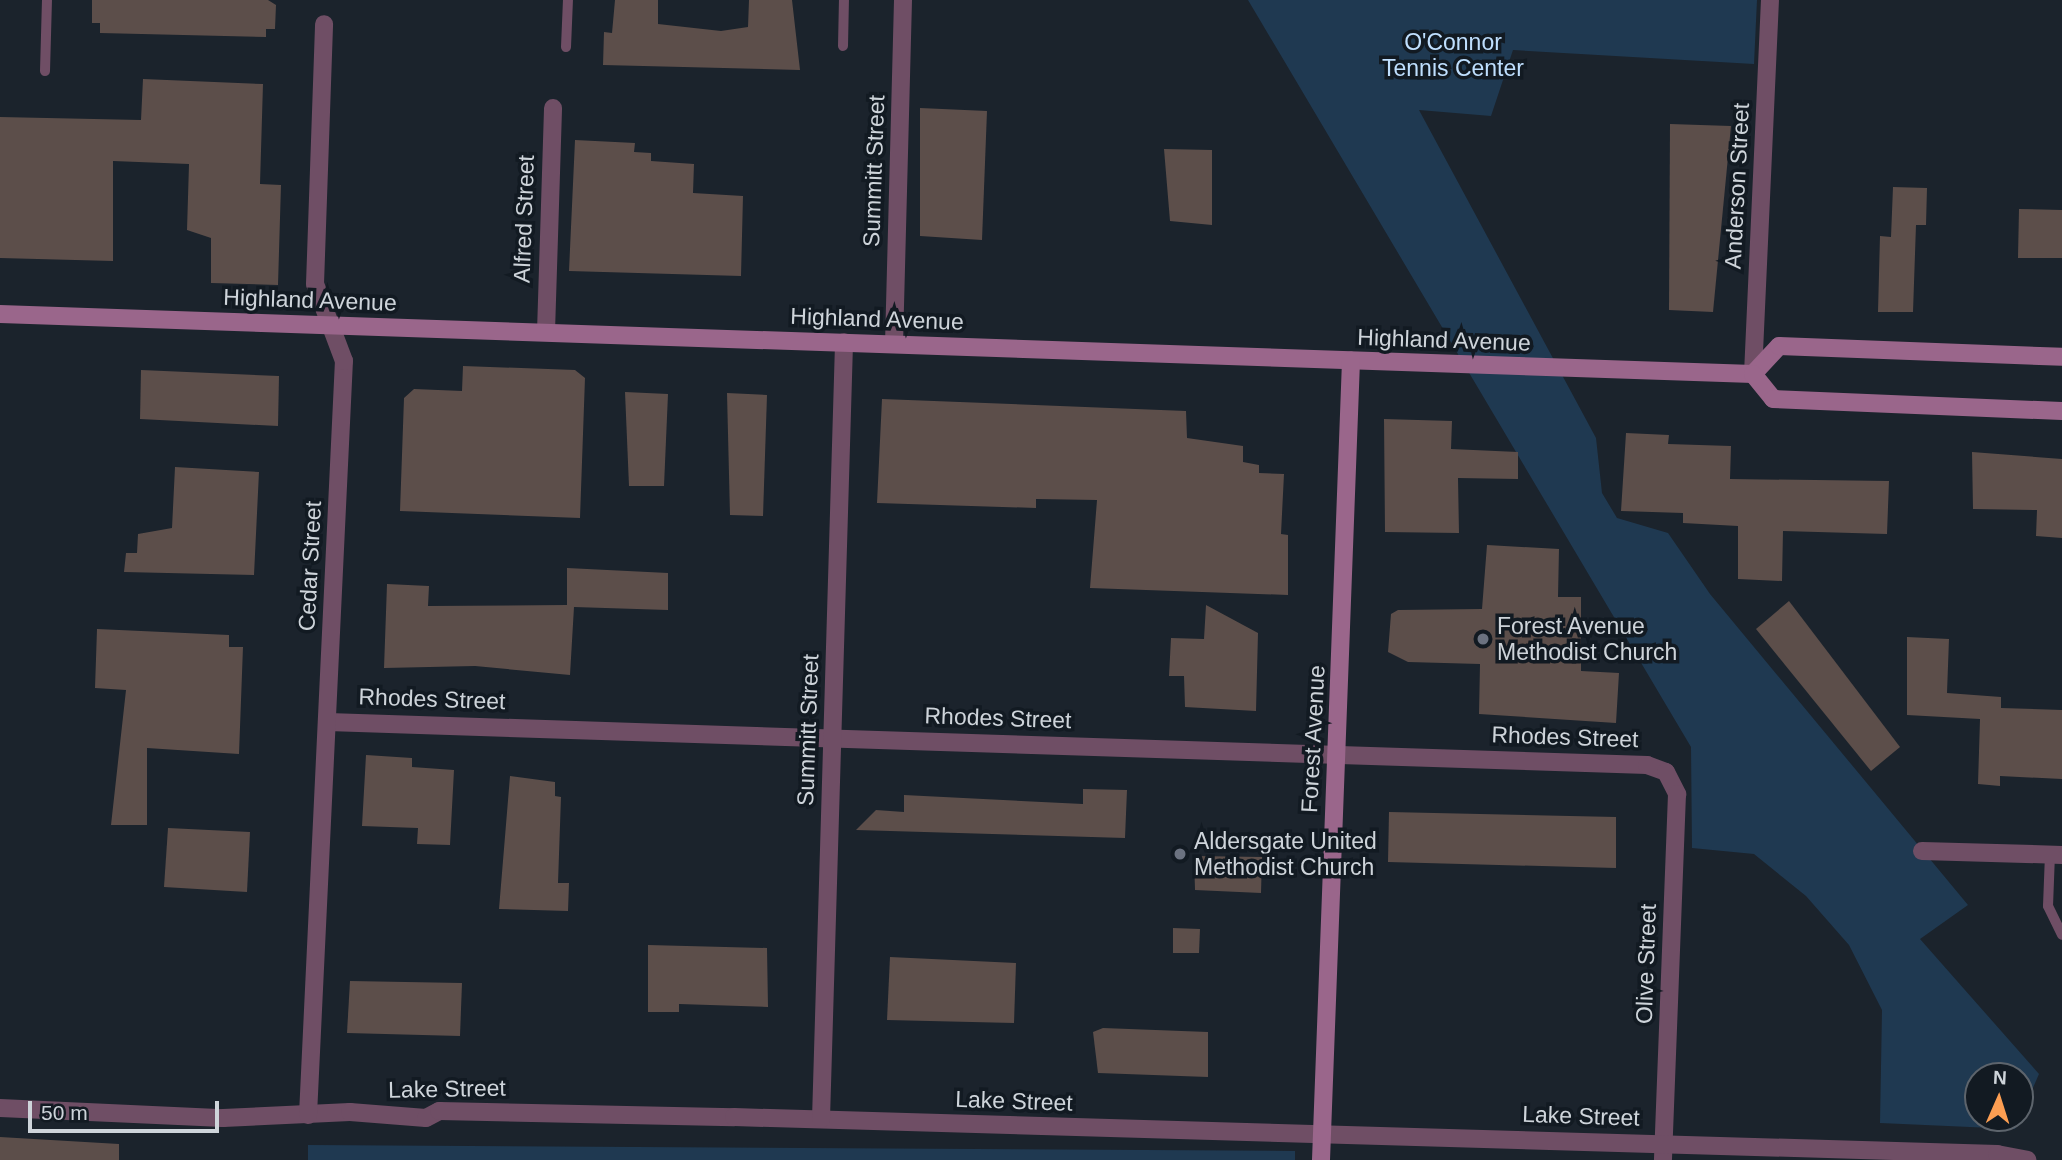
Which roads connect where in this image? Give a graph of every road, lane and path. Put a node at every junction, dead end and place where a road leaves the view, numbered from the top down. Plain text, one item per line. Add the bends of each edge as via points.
1 (47, 0) edge
2 (568, 0) edge
3 (844, 0) edge
4 (904, 0) edge
5 (1770, 0) edge
6 (324, 24) dead end
7 (843, 46) dead end
8 (566, 47) dead end
9 (44, 71) dead end
10 (553, 108) dead end
11 (0, 314) edge
12 (331, 325) junction
13 (546, 332) junction
14 (844, 342) junction
15 (894, 344) junction
16 (2062, 357) edge
17 (1351, 362) junction
18 (1753, 374) junction
19 (2062, 411) edge
20 (328, 722) junction
21 (831, 737) junction
22 (1336, 753) junction
23 (1666, 772) joint
24 (1922, 851) dead end
25 (2056, 855) edge
26 (2062, 935) edge
27 (0, 1108) edge
28 (308, 1115) junction
29 (821, 1119) junction
30 (1322, 1133) junction
31 (1663, 1152) edge
32 (1321, 1160) edge
33 (2027, 1160) edge

1 - 9 lane
2 - 8 lane
3 - 7 lane
4 - 15 street, Summitt Street
5 - 18 street, Anderson Street
6 - 12 street, Cedar Street via 314,265
10 - 13 street, Alfred Street
11 - 12 main road, Highland Avenue
12 - 13 main road, Highland Avenue
12 - 20 street, Cedar Street via 344,361
13 - 14 main road, Highland Avenue
14 - 15 main road, Highland Avenue
14 - 21 street, Summitt Street
15 - 17 main road, Highland Avenue
16 - 18 main road via 1779,346
17 - 18 main road, Highland Avenue
17 - 22 main road, Forest Avenue
18 - 19 main road via 1773,399
20 - 21 street, Rhodes Street
20 - 28 street, Cedar Street
21 - 22 street, Rhodes Street
21 - 29 street, Summitt Street
22 - 23 street, Rhodes Street via 1647,765
22 - 30 main road, Forest Avenue
23 - 31 street, Olive Street via 1677,794
24 - 25 street
25 - 26 lane via 2048,906
27 - 28 street, Lake Street
28 - 29 street, Lake Street
29 - 30 street, Lake Street
30 - 31 street, Lake Street
30 - 32 main road, Forest Avenue
31 - 33 street, Lake Street via 1997,1154

